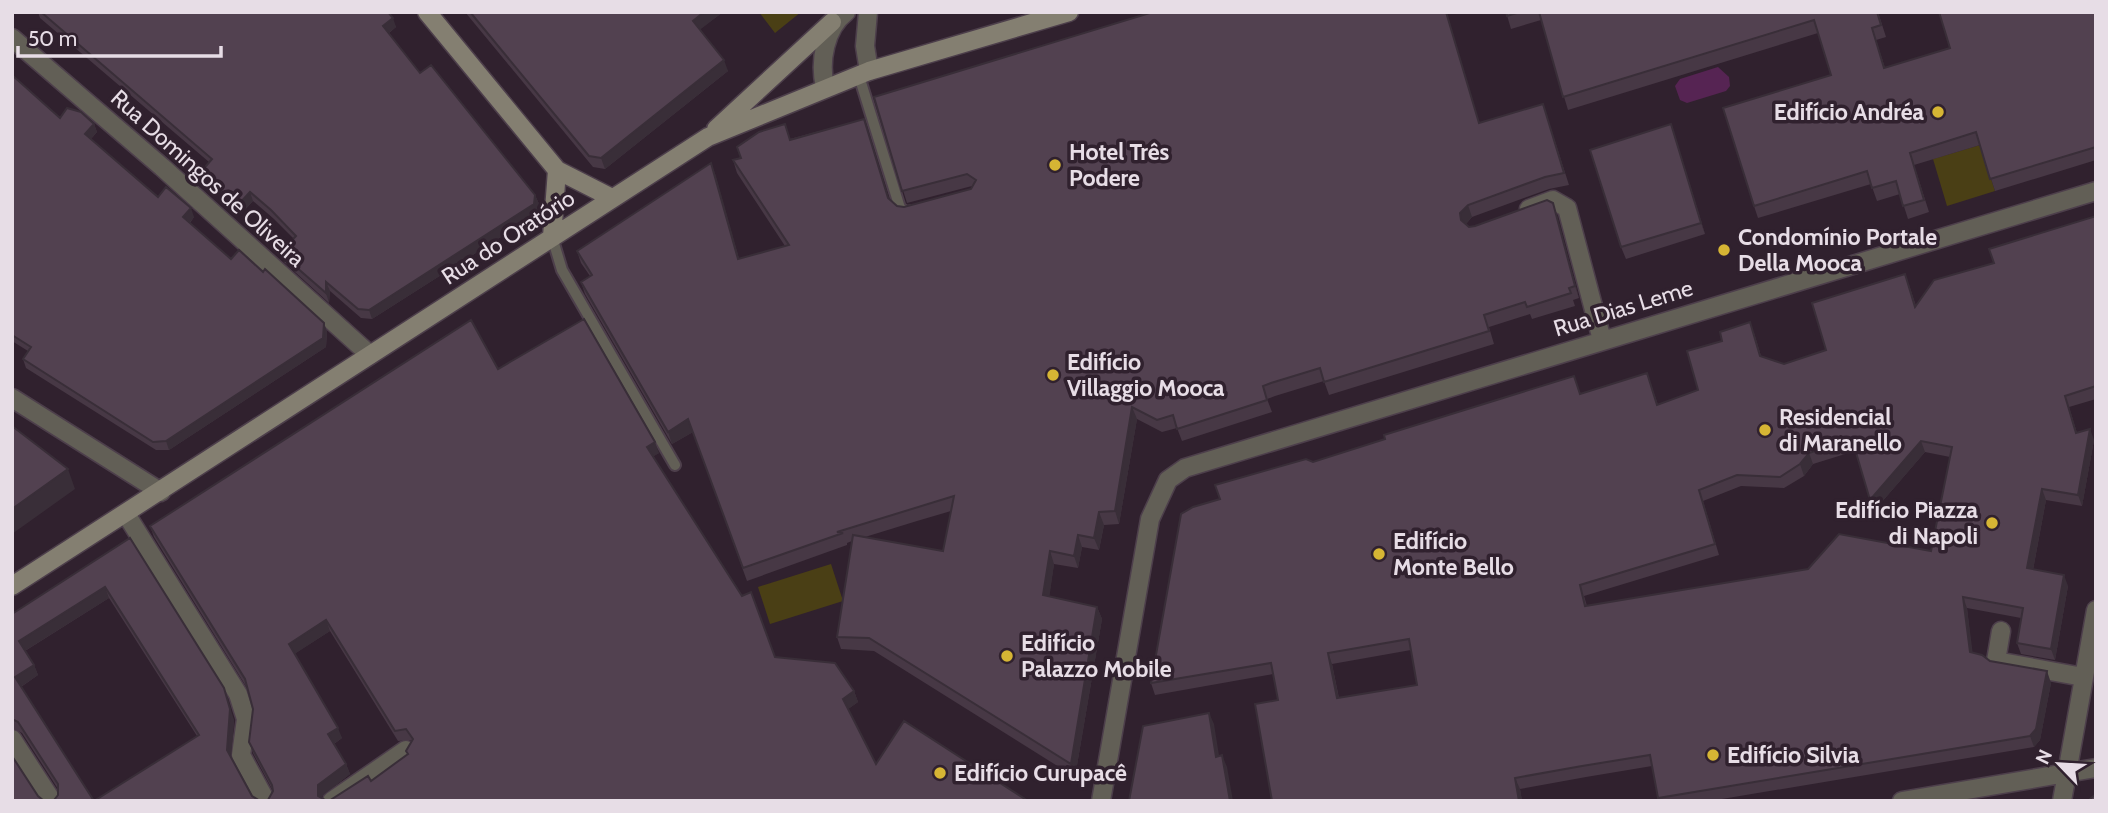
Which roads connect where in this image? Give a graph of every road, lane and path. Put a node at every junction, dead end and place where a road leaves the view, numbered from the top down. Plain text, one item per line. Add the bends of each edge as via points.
1 (428, 12) edge
2 (868, 12) edge
3 (1069, 12) edge
4 (839, 17) edge
5 (12, 38) edge
6 (864, 74) junction
7 (825, 87) junction
8 (708, 137) junction
9 (556, 170) junction
10 (2096, 191) edge
11 (612, 198) junction
12 (920, 208) edge
13 (1511, 215) edge
14 (552, 237) junction
15 (1602, 340) junction
16 (370, 355) junction
17 (12, 398) edge
18 (676, 465) dead end
19 (161, 492) junction
20 (126, 514) junction
21 (12, 586) edge
22 (2096, 610) edge
23 (2001, 631) dead end
24 (2083, 677) junction
25 (12, 739) edge
26 (406, 750) edge
27 (2096, 768) edge
28 (2067, 773) junction
29 (52, 801) edge
30 (266, 801) edge
31 (332, 801) edge
32 (1101, 801) edge
33 (1902, 801) edge
34 (2062, 801) edge

1 - 9 street
2 - 6 street
3 - 6 street, Rua do Oratório
4 - 7 street via 821,69
4 - 8 street
5 - 16 street, Rua Domingos de Oliveira
6 - 7 street, Rua do Oratório
6 - 12 lane via 900,208 906,212
7 - 8 street, Rua do Oratório
8 - 11 street, Rua do Oratório
9 - 11 street
9 - 14 street
10 - 15 street, Rua Dias Leme
11 - 14 street, Rua do Oratório
13 - 15 street via 1553,200 1567,208
14 - 16 street, Rua do Oratório
14 - 18 lane via 562,270
15 - 32 street, Rua Dias Leme via 1228,454 1185,468 1168,480 1150,519
16 - 19 street, Rua do Oratório
17 - 19 street
19 - 20 street, Rua do Oratório
20 - 21 street, Rua do Oratório
20 - 30 street via 238,694 246,719 241,755
22 - 24 street
23 - 24 street via 1996,661
24 - 28 street
25 - 29 street
26 - 31 street
27 - 28 street
28 - 33 street
28 - 34 street

